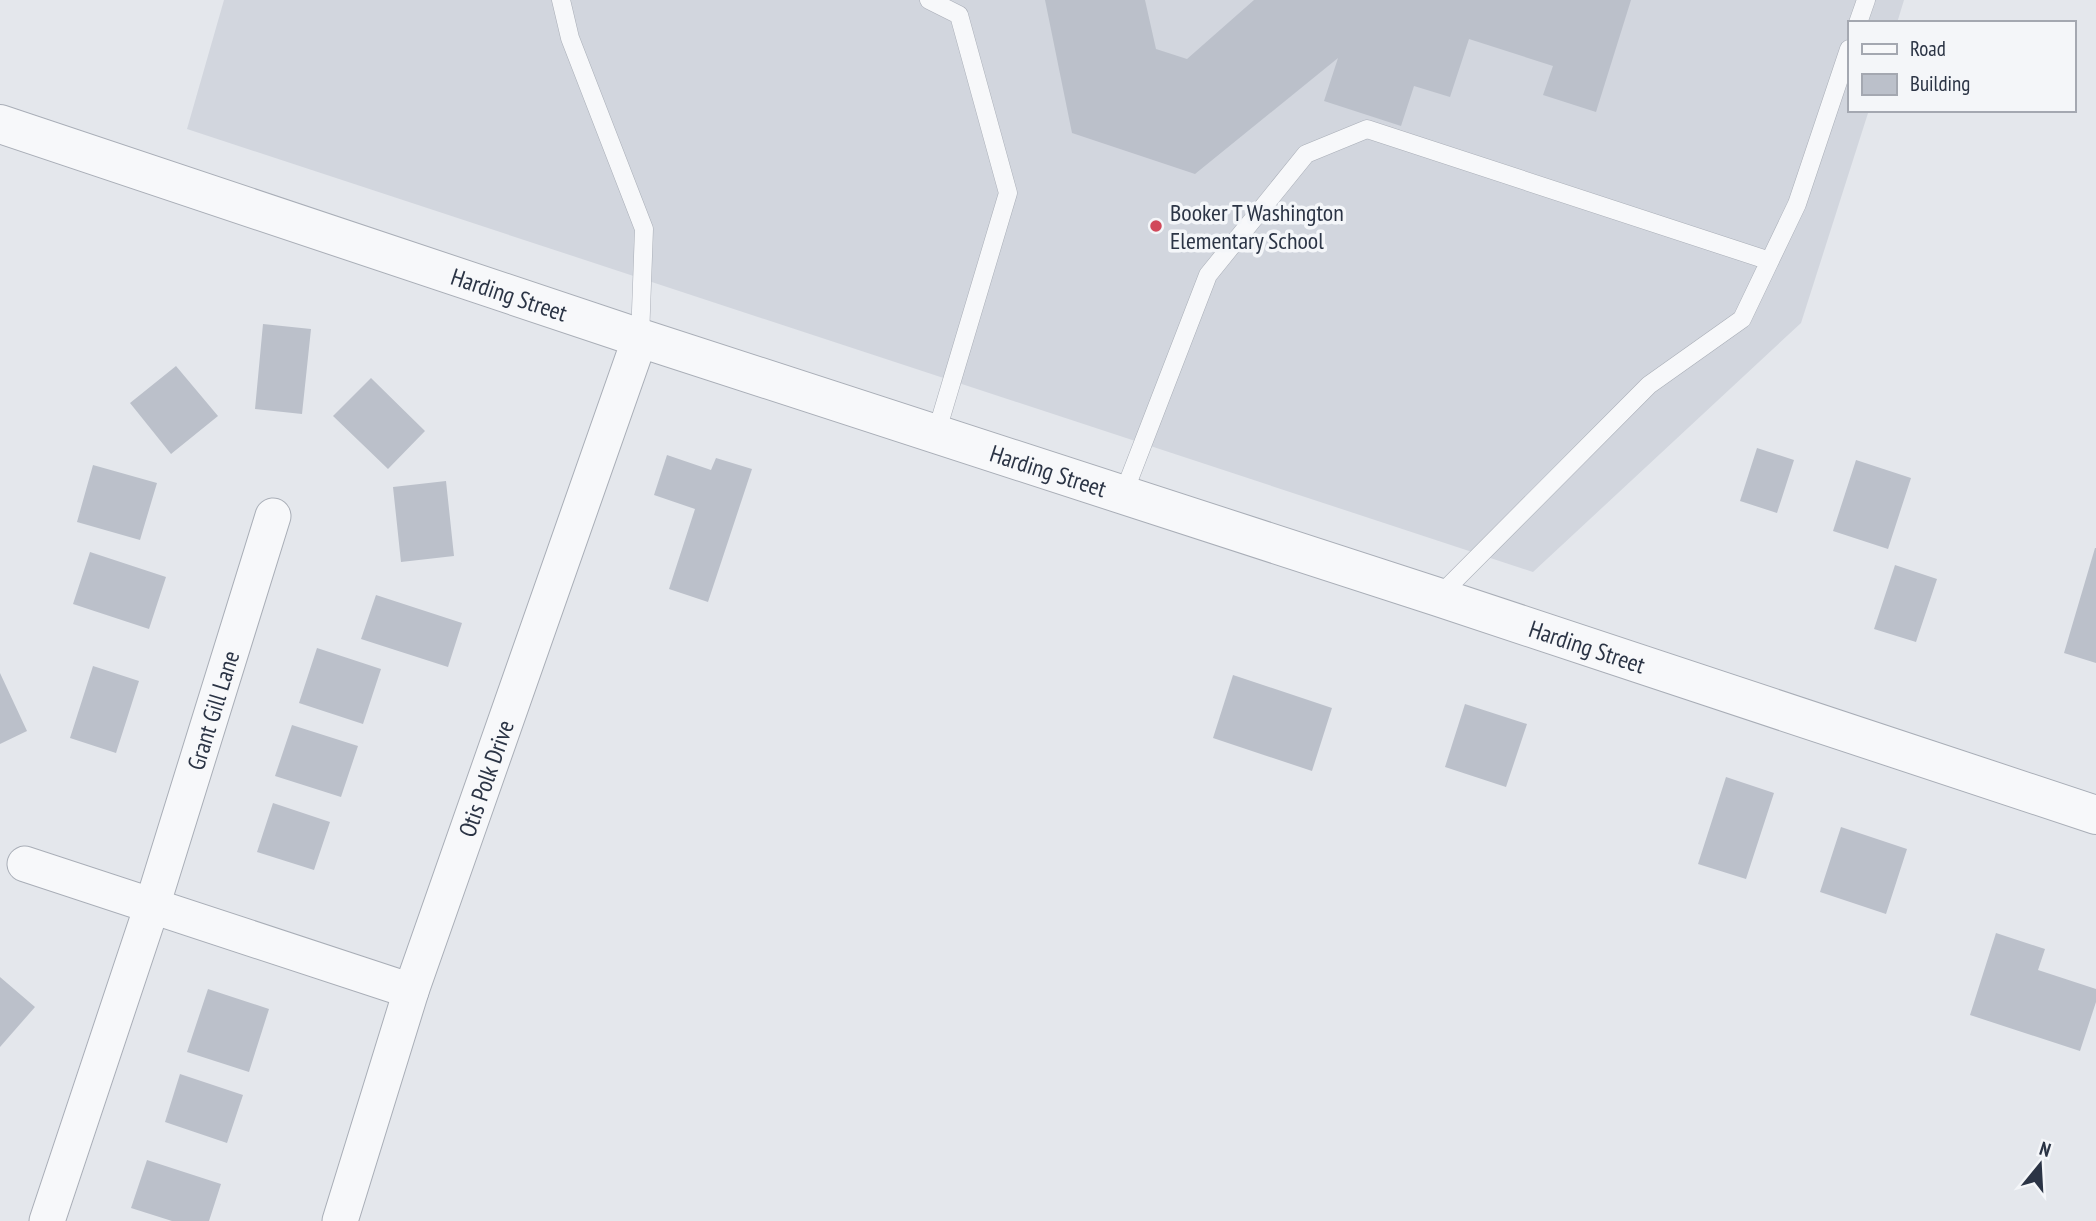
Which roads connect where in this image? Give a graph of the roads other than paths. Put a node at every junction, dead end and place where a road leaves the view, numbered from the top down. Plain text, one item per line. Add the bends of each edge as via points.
1 (561, 0) edge
2 (929, 0) edge
3 (1866, 0) edge
4 (1859, 21) edge
5 (1848, 52) edge
6 (0, 124) edge
7 (1770, 261) junction
8 (640, 338) junction
9 (936, 434) junction
10 (1123, 495) junction
11 (274, 516) dead end
12 (1437, 597) junction
13 (2096, 815) edge
14 (24, 864) dead end
15 (152, 906) junction
16 (411, 991) junction
17 (47, 1221) edge
18 (340, 1221) edge

1 - 8 lane via 570,38 644,229
2 - 9 lane via 959,15 1008,192
3 - 4 lane
5 - 7 lane via 1797,204
6 - 8 street, Harding Street
7 - 10 lane via 1367,130 1306,154 1208,275
7 - 12 lane via 1742,319 1649,385
8 - 9 street, Harding Street
8 - 16 street, Otis Polk Drive
9 - 10 street, Harding Street
10 - 12 street, Harding Street
11 - 15 street, Grant Gill Lane
12 - 13 street, Harding Street
14 - 15 street
15 - 16 street
15 - 17 street, Grant Gill Lane
16 - 18 street, Otis Polk Drive

